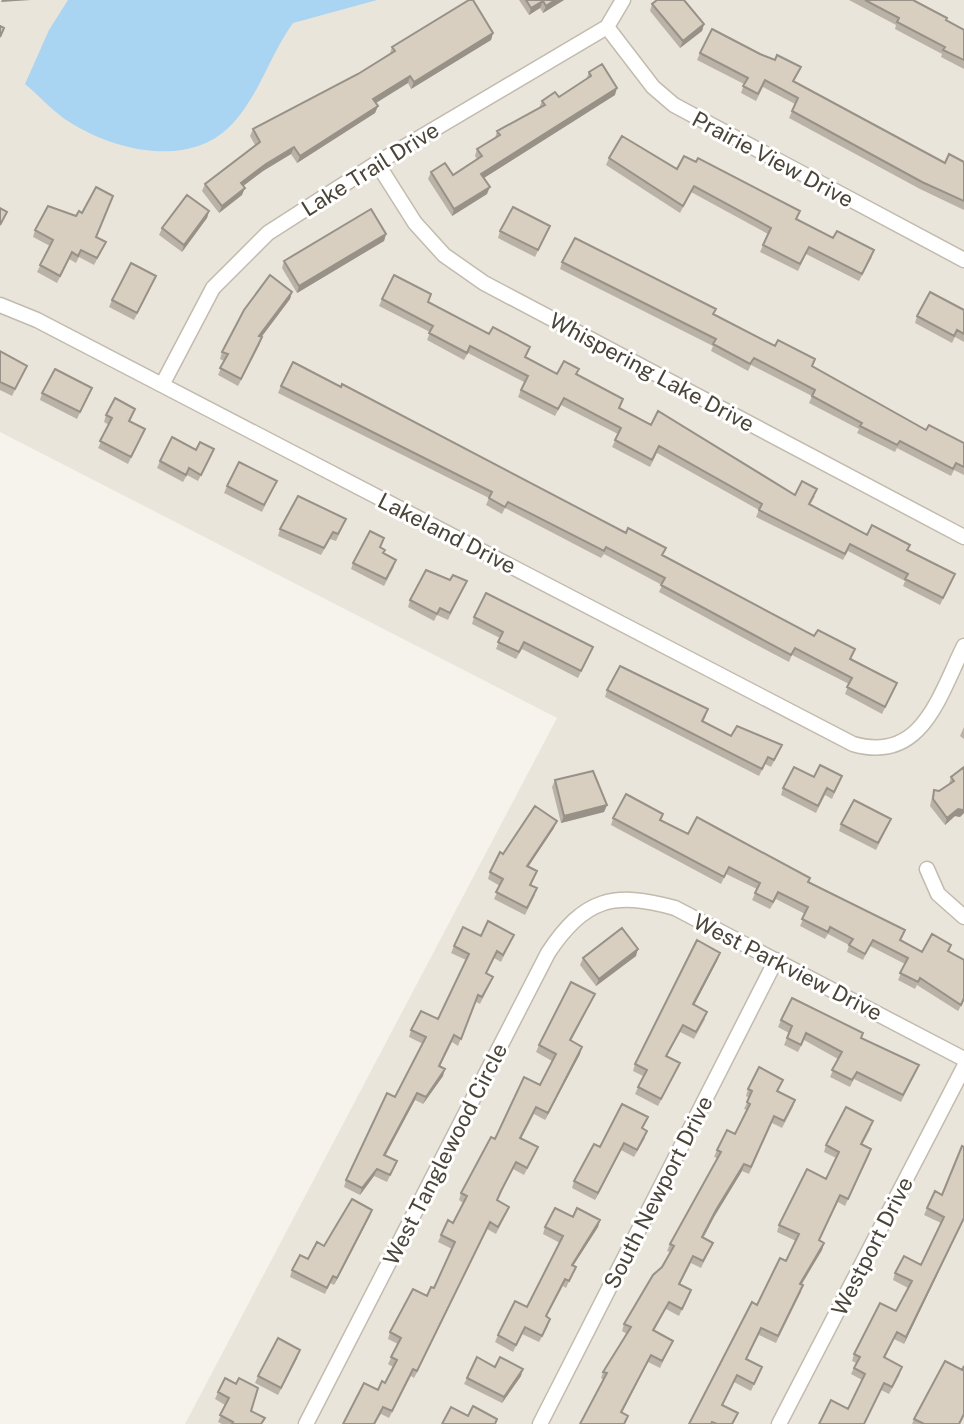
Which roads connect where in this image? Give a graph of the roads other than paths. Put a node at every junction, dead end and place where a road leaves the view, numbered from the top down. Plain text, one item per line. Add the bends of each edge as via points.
1 (623, 0) edge
2 (607, 27) junction
3 (377, 163) junction
4 (964, 260) edge
5 (0, 305) edge
6 (162, 385) junction
7 (964, 537) edge
8 (964, 646) edge
9 (927, 869) dead end
10 (604, 901) joint
11 (964, 917) edge
12 (776, 960) junction
13 (964, 1059) edge
14 (964, 1067) edge
15 (306, 1424) edge
16 (540, 1424) edge
17 (779, 1424) edge

1 - 2 street, Lake Trail Drive
2 - 3 street, Lake Trail Drive
2 - 4 street, Prairie View Drive via 653,87 674,105
3 - 6 street, Lake Trail Drive via 268,233 235,262 213,288
3 - 7 street, Whispering Lake Drive via 415,223 444,255 484,283
5 - 6 street, Lakeland Drive
6 - 8 street, Lakeland Drive via 853,744 876,751 912,737
9 - 11 street via 938,894
10 - 12 street, West Parkview Drive via 637,900 675,908
10 - 15 street, West Tanglewood Circle via 585,911 548,953
12 - 13 street, West Parkview Drive
12 - 16 street, South Newport Drive
14 - 17 street, Westport Drive

